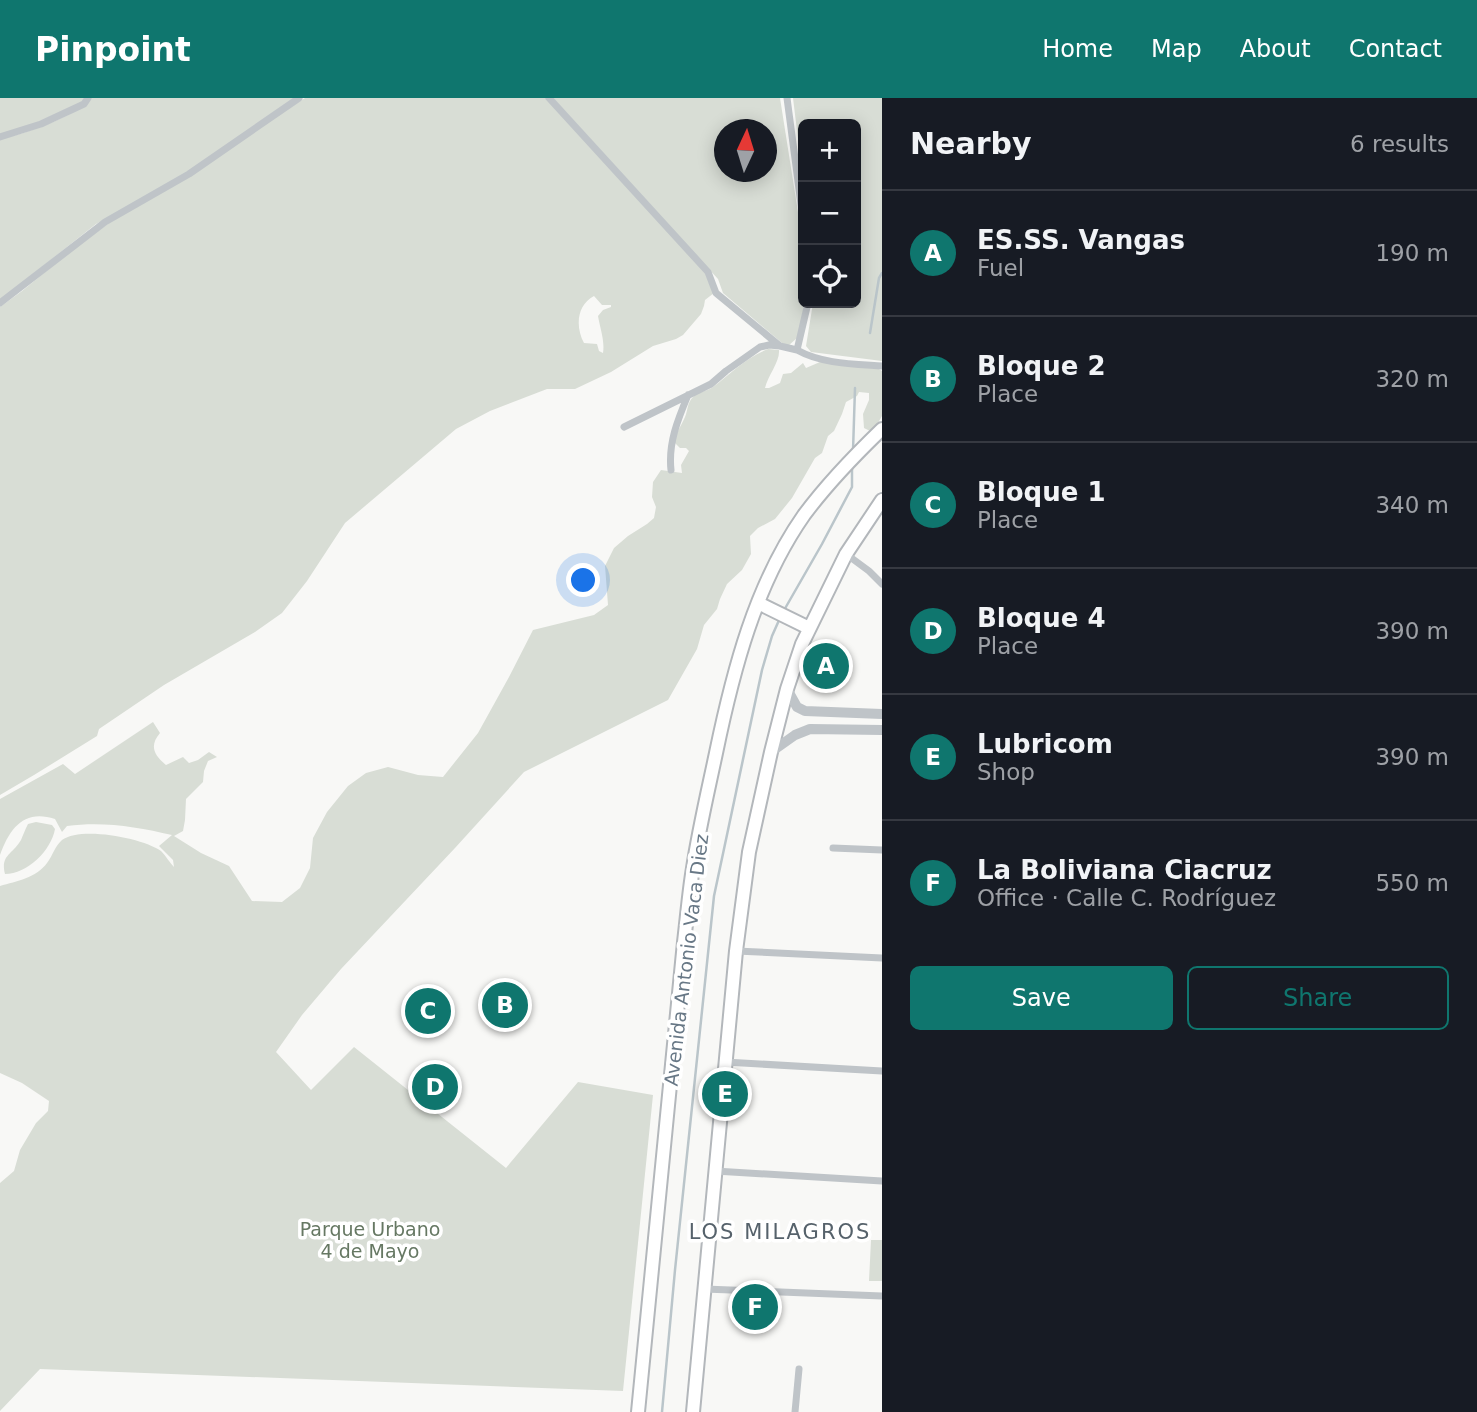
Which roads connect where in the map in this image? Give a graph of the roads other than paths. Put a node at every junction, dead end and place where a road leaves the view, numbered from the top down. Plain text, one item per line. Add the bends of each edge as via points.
1 (88, 98) edge
2 (299, 98) edge
3 (549, 98) edge
4 (787, 98) edge
5 (0, 137) edge
6 (798, 182) edge
7 (0, 303) edge
8 (807, 308) edge
9 (780, 346) junction
10 (797, 351) junction
11 (882, 366) edge
12 (689, 395) junction
13 (624, 427) dead end
14 (879, 432) edge
15 (671, 470) dead end
16 (882, 500) edge
17 (846, 554) junction
18 (882, 583) edge
19 (762, 605) junction
20 (809, 628) junction
21 (786, 689) junction
22 (843, 713) junction
23 (882, 714) edge
24 (841, 729) junction
25 (882, 730) edge
26 (771, 751) junction
27 (832, 848) dead end
28 (882, 850) edge
29 (736, 951) junction
30 (882, 958) edge
31 (725, 1062) junction
32 (882, 1071) edge
33 (715, 1171) junction
34 (882, 1181) edge
35 (704, 1289) junction
36 (882, 1296) edge
37 (799, 1369) dead end
38 (638, 1412) edge
39 (693, 1412) edge
40 (795, 1412) edge

1 - 5 street via 41,124
2 - 7 street via 189,174 105,222
3 - 9 street via 708,272 716,293
4 - 6 street
8 - 10 street
9 - 10 street
9 - 12 street via 760,347
10 - 11 street via 825,360
12 - 13 street
12 - 15 street via 672,438
14 - 19 highway, Avenida Antonio Vaca Diez via 803,517 778,559
16 - 17 highway
17 - 18 street
17 - 20 highway
19 - 20 highway
19 - 38 highway, Avenida Antonio Vaca Diez via 739,656 693,867
20 - 21 highway
21 - 22 street via 805,711
21 - 26 highway
22 - 23 street
22 - 24 street
24 - 25 street
24 - 26 street via 810,729
26 - 29 highway
27 - 28 street
29 - 30 street
29 - 31 highway
31 - 32 street
31 - 33 highway
33 - 34 street
33 - 35 highway
35 - 36 street
35 - 39 highway
37 - 40 street

